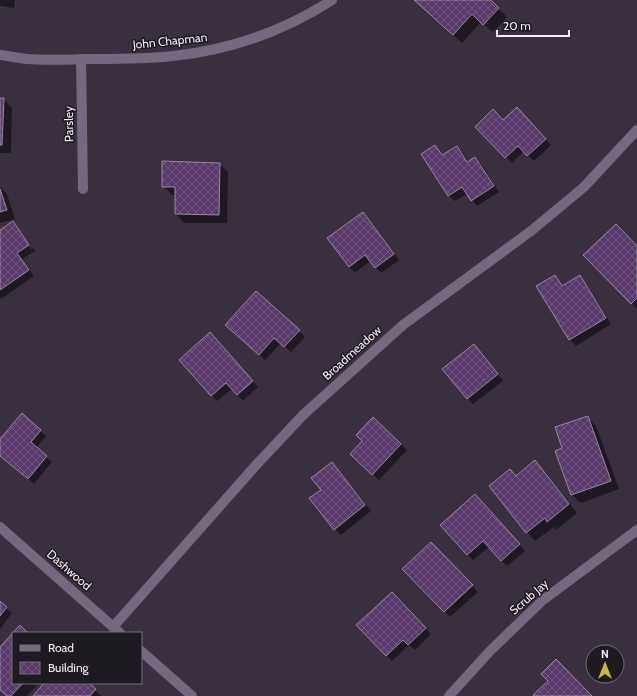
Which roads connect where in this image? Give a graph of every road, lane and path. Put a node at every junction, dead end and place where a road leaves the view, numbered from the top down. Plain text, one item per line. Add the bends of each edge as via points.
1 (332, 0) edge
2 (0, 55) edge
3 (81, 59) junction
4 (637, 130) edge
5 (83, 189) dead end
6 (0, 527) edge
7 (637, 530) edge
8 (117, 630) edge
9 (142, 652) edge
10 (192, 696) edge
11 (449, 696) edge

1 - 3 street, John Chapman via 282,27 210,51 172,56
2 - 3 street, John Chapman via 28,59
3 - 5 street, Parsley
4 - 8 street, Broadmeadow via 584,187 531,231 402,325 303,415 257,464
6 - 8 street, Dashwood
7 - 11 street, Scrub Jay via 543,600 490,651
9 - 10 street

